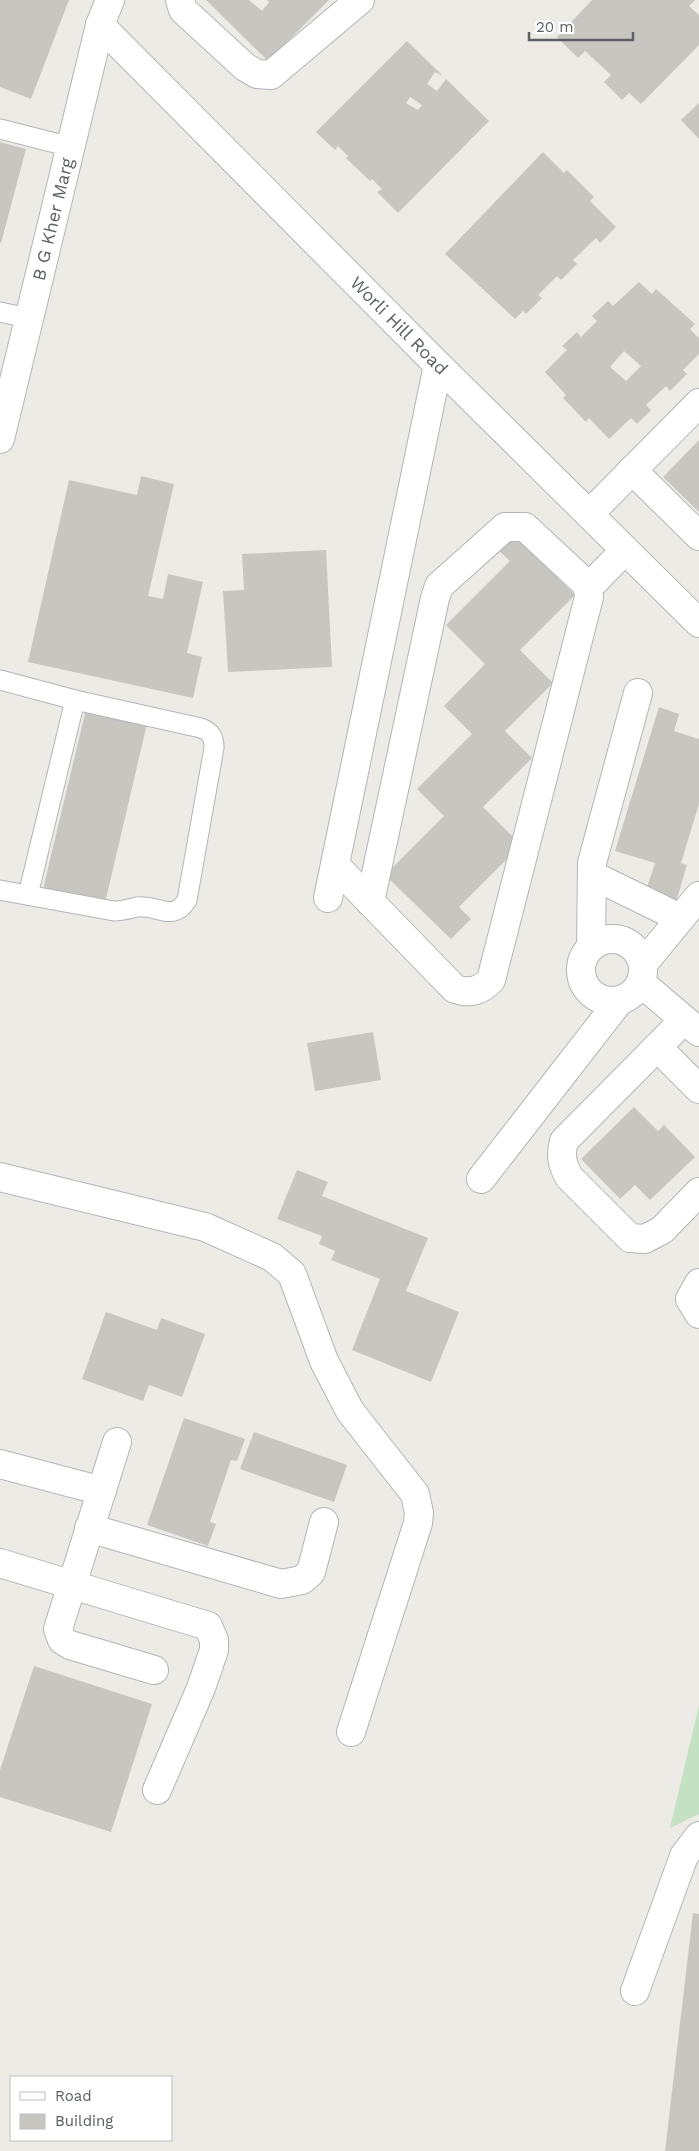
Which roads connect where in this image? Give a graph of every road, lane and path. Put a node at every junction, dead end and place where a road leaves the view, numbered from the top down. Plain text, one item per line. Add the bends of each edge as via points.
1 (110, 0) edge
2 (360, 0) edge
3 (179, 3) edge
4 (100, 25) junction
5 (0, 129) edge
6 (70, 147) junction
7 (0, 312) edge
8 (28, 318) junction
9 (438, 365) junction
10 (699, 403) edge
11 (0, 439) edge
12 (632, 470) junction
13 (589, 514) junction
14 (699, 536) edge
15 (625, 550) junction
16 (588, 588) junction
17 (699, 623) edge
18 (0, 680) edge
19 (638, 693) dead end
20 (75, 700) junction
21 (335, 865) junction
22 (592, 875) junction
23 (0, 890) edge
24 (28, 896) junction
25 (699, 896) edge
26 (328, 898) dead end
27 (370, 902) junction
28 (680, 918) junction
29 (591, 946) junction
30 (635, 983) junction
31 (691, 1026) edge
32 (657, 1047) junction
33 (699, 1089) edge
34 (0, 1177) edge
35 (480, 1179) dead end
36 (699, 1192) edge
37 (699, 1283) edge
38 (699, 1314) edge
39 (118, 1442) dead end
40 (0, 1464) edge
41 (102, 1491) junction
42 (324, 1522) dead end
43 (89, 1528) junction
44 (0, 1563) edge
45 (71, 1584) junction
46 (154, 1670) dead end
47 (351, 1732) dead end
48 (157, 1790) dead end
49 (699, 1836) edge
50 (635, 1991) dead end

1 - 4 street, B G Kher Marg
2 - 3 street via 271,75 257,74 246,67
4 - 6 street, B G Kher Marg
4 - 9 street, Worli Hill Road
5 - 6 lane
6 - 8 street, B G Kher Marg
7 - 8 lane
8 - 11 street, B G Kher Marg
9 - 13 street, Worli Hill Road
9 - 21 street
10 - 12 street
12 - 13 street
12 - 14 street
13 - 15 street, Worli Hill Road
15 - 16 street
15 - 17 street, Worli Hill Road
16 - 27 street via 525,527 516,526 505,527 439,586
16 - 27 street via 589,597 491,980 467,993 455,989
18 - 20 lane
19 - 22 street via 592,863
20 - 24 lane
20 - 24 lane via 201,728 209,731 214,739 187,900 176,910 166,912 137,907 114,911
21 - 26 street
21 - 27 street
22 - 28 street
22 - 29 street
23 - 24 lane
25 - 28 street
28 - 30 street
29 - 30 street via 619,939 632,946 641,957
29 - 30 street via 583,958 580,972 585,986 594,996 607,1001
30 - 31 street
30 - 35 street
31 - 32 street
32 - 33 street
32 - 36 street via 564,1141 561,1153 563,1166 569,1177 630,1238 645,1239 662,1230
34 - 47 street via 205,1227 272,1257 292,1274 336,1387 350,1411 415,1494 419,1513
37 - 38 street via 690,1299
39 - 41 street
40 - 41 street
41 - 43 street
42 - 43 street via 311,1572 302,1580 281,1584
43 - 45 street
44 - 45 street
45 - 46 street via 58,1629 62,1640
45 - 48 street via 208,1626 214,1640 214,1650 201,1688
49 - 50 street via 684,1856

